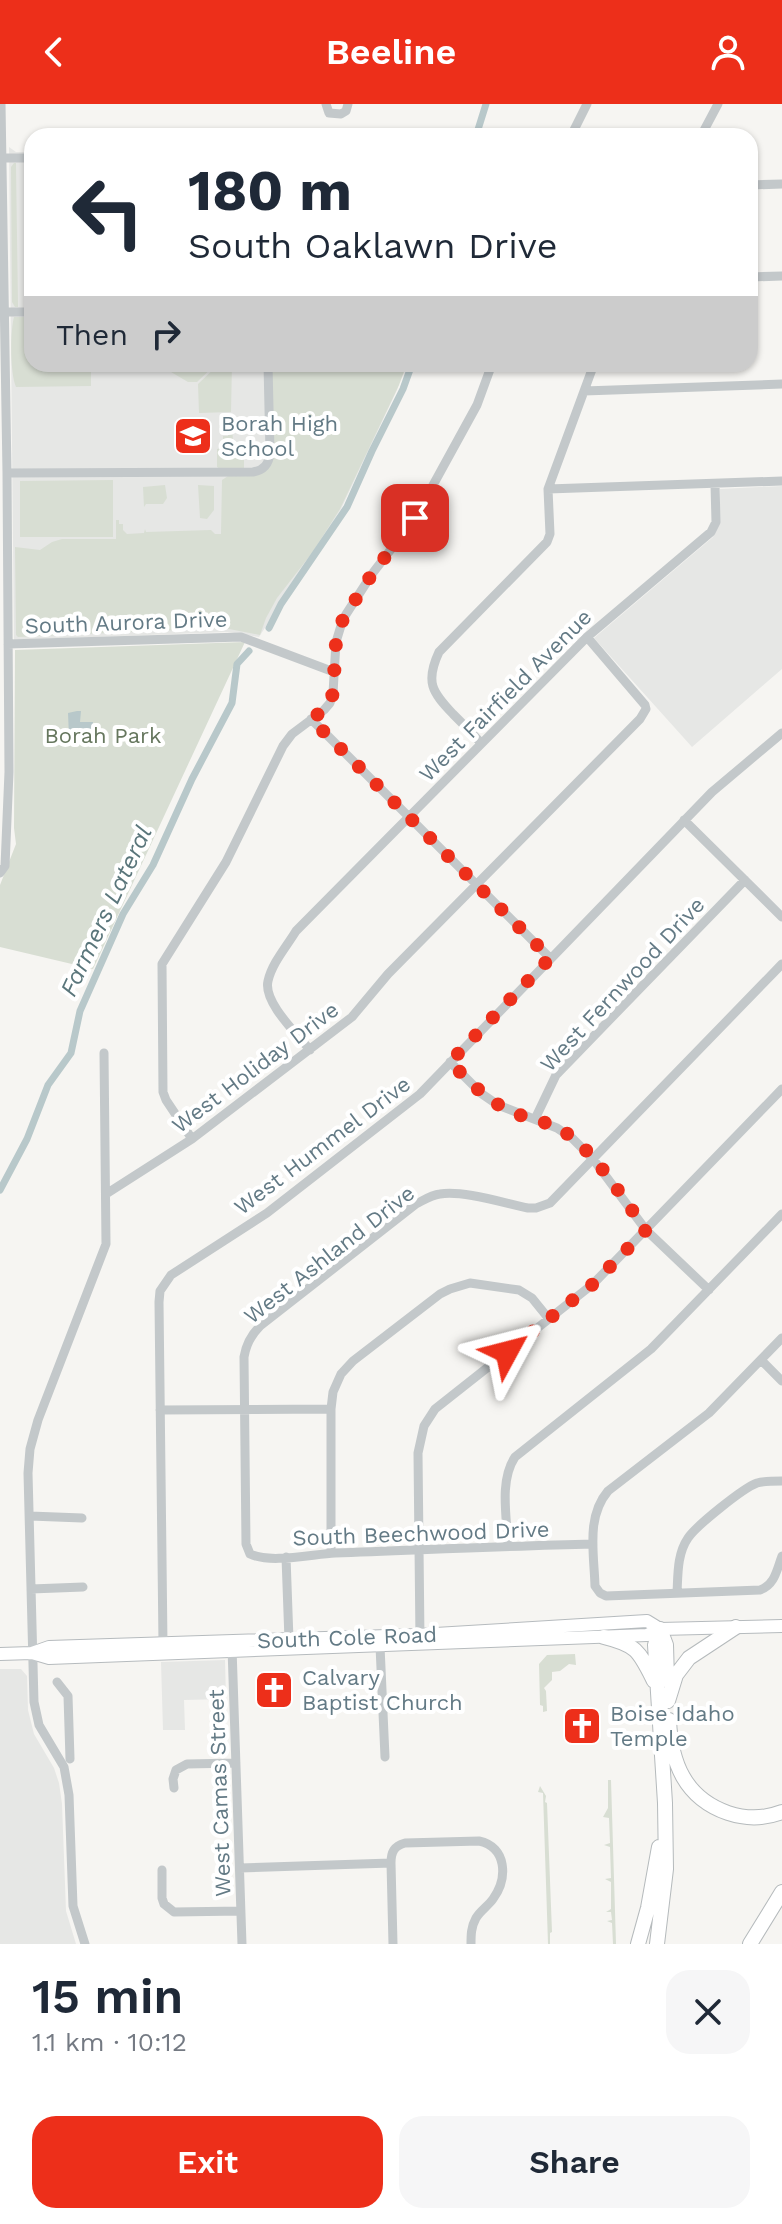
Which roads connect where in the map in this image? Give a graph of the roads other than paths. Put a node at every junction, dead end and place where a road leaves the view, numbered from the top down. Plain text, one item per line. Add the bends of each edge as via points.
1 (1, 104) edge
2 (326, 104) edge
3 (348, 104) edge
4 (587, 104) edge
5 (718, 104) edge
6 (575, 128) edge
7 (705, 128) edge
8 (2, 158) edge
9 (24, 158) edge
10 (782, 184) edge
11 (758, 185) edge
12 (1, 199) edge
13 (782, 276) edge
14 (758, 277) edge
15 (4, 312) junction
16 (24, 312) edge
17 (268, 372) edge
18 (489, 372) edge
19 (591, 372) edge
20 (782, 384) edge
21 (584, 391) junction
22 (7, 473) junction
23 (782, 481) edge
24 (715, 484) junction
25 (548, 489) junction
26 (587, 637) junction
27 (8, 644) junction
28 (334, 672) junction
29 (311, 719) junction
30 (4, 729) edge
31 (782, 733) edge
32 (481, 743) junction
33 (408, 816) junction
34 (684, 820) junction
35 (7, 828) junction
36 (0, 844) edge
37 (0, 873) edge
38 (745, 880) junction
39 (476, 884) junction
40 (782, 917) edge
41 (550, 958) junction
42 (782, 964) edge
43 (310, 1050) junction
44 (104, 1053) dead end
45 (450, 1062) junction
46 (782, 1089) edge
47 (535, 1119) junction
48 (192, 1139) junction
49 (593, 1159) junction
50 (106, 1194) junction
51 (782, 1214) edge
52 (646, 1230) junction
53 (709, 1290) junction
54 (549, 1319) junction
55 (782, 1338) edge
56 (761, 1360) junction
57 (782, 1381) edge
58 (245, 1409) junction
59 (331, 1409) junction
60 (160, 1410) junction
61 (782, 1481) edge
62 (30, 1516) junction
63 (82, 1518) dead end
64 (593, 1544) junction
65 (508, 1546) junction
66 (419, 1551) junction
67 (331, 1553) junction
68 (250, 1554) joint
69 (782, 1556) edge
70 (286, 1557) junction
71 (83, 1587) dead end
72 (31, 1589) junction
73 (677, 1593) junction
74 (782, 1626) edge
75 (736, 1627) junction
76 (660, 1629) junction
77 (604, 1637) junction
78 (331, 1638) junction
79 (289, 1640) junction
80 (420, 1640) junction
81 (163, 1644) junction
82 (380, 1646) junction
83 (232, 1647) junction
84 (310, 1649) junction
85 (32, 1653) junction
86 (0, 1654) edge
87 (57, 1682) dead end
88 (658, 1688) junction
89 (668, 1701) junction
90 (69, 1734) junction
91 (49, 1741) junction
92 (385, 1757) dead end
93 (70, 1759) dead end
94 (236, 1763) junction
95 (174, 1788) dead end
96 (665, 1803) junction
97 (782, 1812) edge
98 (391, 1863) junction
99 (240, 1868) junction
100 (162, 1870) dead end
101 (782, 1892) edge
102 (241, 1911) junction
103 (85, 1944) edge
104 (242, 1944) edge
105 (393, 1944) edge
106 (471, 1944) edge
107 (638, 1944) edge
108 (657, 1944) edge
109 (750, 1944) edge

1 - 8 street
2 - 3 street via 329,113 341,114
4 - 6 street
5 - 7 street
8 - 9 street
8 - 12 street
10 - 11 street
12 - 15 street
13 - 14 street
15 - 16 street
15 - 22 street
17 - 22 street via 270,453 262,470
18 - 28 street via 477,405 415,518 343,619
19 - 21 street
20 - 21 street
21 - 25 street
22 - 27 street
23 - 24 street
24 - 25 street
24 - 26 street, West Fairfield Avenue via 716,522 711,532
25 - 32 street via 547,542 433,664 437,698
26 - 32 street, West Fairfield Avenue
26 - 39 street, West Holiday Drive via 641,700 645,713
27 - 28 street, South Aurora Drive via 241,637
27 - 30 street
28 - 29 street via 330,703
29 - 33 street
29 - 48 street via 283,746 226,862 162,964 163,1092
30 - 35 street
31 - 34 street, West Hummel Drive
32 - 33 street, West Fairfield Avenue
33 - 39 street
33 - 43 street, West Fairfield Avenue via 302,923 268,978 271,1001
34 - 38 street
34 - 41 street, West Hummel Drive
35 - 36 street
35 - 37 street
38 - 40 street
38 - 47 street, West Fernwood Drive via 556,1075
39 - 41 street
39 - 43 street, West Holiday Drive via 352,1017
41 - 45 street, West Hummel Drive
42 - 49 street, West Ashland Drive
43 - 48 street, West Holiday Drive
44 - 50 street
45 - 47 street via 498,1105
45 - 60 street, West Hummel Drive via 420,1094 267,1213 165,1282 159,1302
46 - 52 street
47 - 49 street via 565,1132
48 - 50 street, West Holiday Drive
49 - 52 street
49 - 58 street, West Ashland Drive via 543,1206 442,1193 416,1204 255,1332 244,1357
50 - 62 street via 103,1256 30,1449
51 - 53 street
52 - 53 street
52 - 54 street
53 - 65 street via 651,1349 515,1457 506,1483
54 - 59 street via 519,1290 470,1283 450,1289 353,1361 341,1374
54 - 66 street via 443,1401 424,1426 418,1453
55 - 56 street
56 - 57 street
56 - 64 street via 709,1413 608,1491 596,1509
58 - 59 street
58 - 60 street
58 - 68 street, West Ashland Drive
59 - 67 street
60 - 81 street, West Hummel Drive
61 - 73 street via 749,1487 687,1538 680,1554
62 - 63 street
62 - 72 street
64 - 65 street, South Beechwood Drive
64 - 73 street via 600,1593
65 - 66 street, South Beechwood Drive
66 - 67 street, South Beechwood Drive
66 - 80 street
67 - 70 street, South Beechwood Drive
68 - 70 street, South Beechwood Drive
69 - 73 street via 768,1588
70 - 79 street
71 - 72 street
72 - 85 street
74 - 75 main road, South Cole Road
75 - 76 main road, South Cole Road
75 - 89 highway via 689,1658 676,1675
76 - 77 main road, South Cole Road via 647,1635
76 - 80 main road, South Cole Road via 647,1621
76 - 88 highway via 655,1645
76 - 89 highway via 666,1645
77 - 80 main road, South Cole Road
77 - 88 highway via 627,1643 639,1653
78 - 79 main road, South Cole Road
78 - 80 main road, South Cole Road
78 - 84 main road
79 - 83 main road, South Cole Road
80 - 82 main road, South Cole Road
81 - 83 main road, South Cole Road
81 - 85 main road, South Cole Road via 49,1647
82 - 84 main road, South Cole Road
82 - 92 street
83 - 84 main road, South Cole Road
83 - 85 main road, South Cole Road via 49,1658
83 - 94 street, West Camas Street
85 - 86 main road, South Cole Road
85 - 91 street via 34,1702
87 - 90 street via 68,1696
88 - 96 highway
89 - 97 highway via 673,1752 697,1797 741,1818
90 - 91 street
90 - 93 street
91 - 103 street via 64,1767 69,1795 73,1906
94 - 95 street via 187,1764 176,1770
94 - 99 street, West Camas Street
96 - 107 highway
96 - 108 highway via 666,1869
98 - 99 street
98 - 105 street
98 - 106 street via 394,1848 405,1843 479,1841 494,1847 502,1862 501,1881 471,1928
99 - 102 street, West Camas Street
100 - 102 street via 162,1898 174,1912
101 - 109 highway
102 - 104 street, West Camas Street

